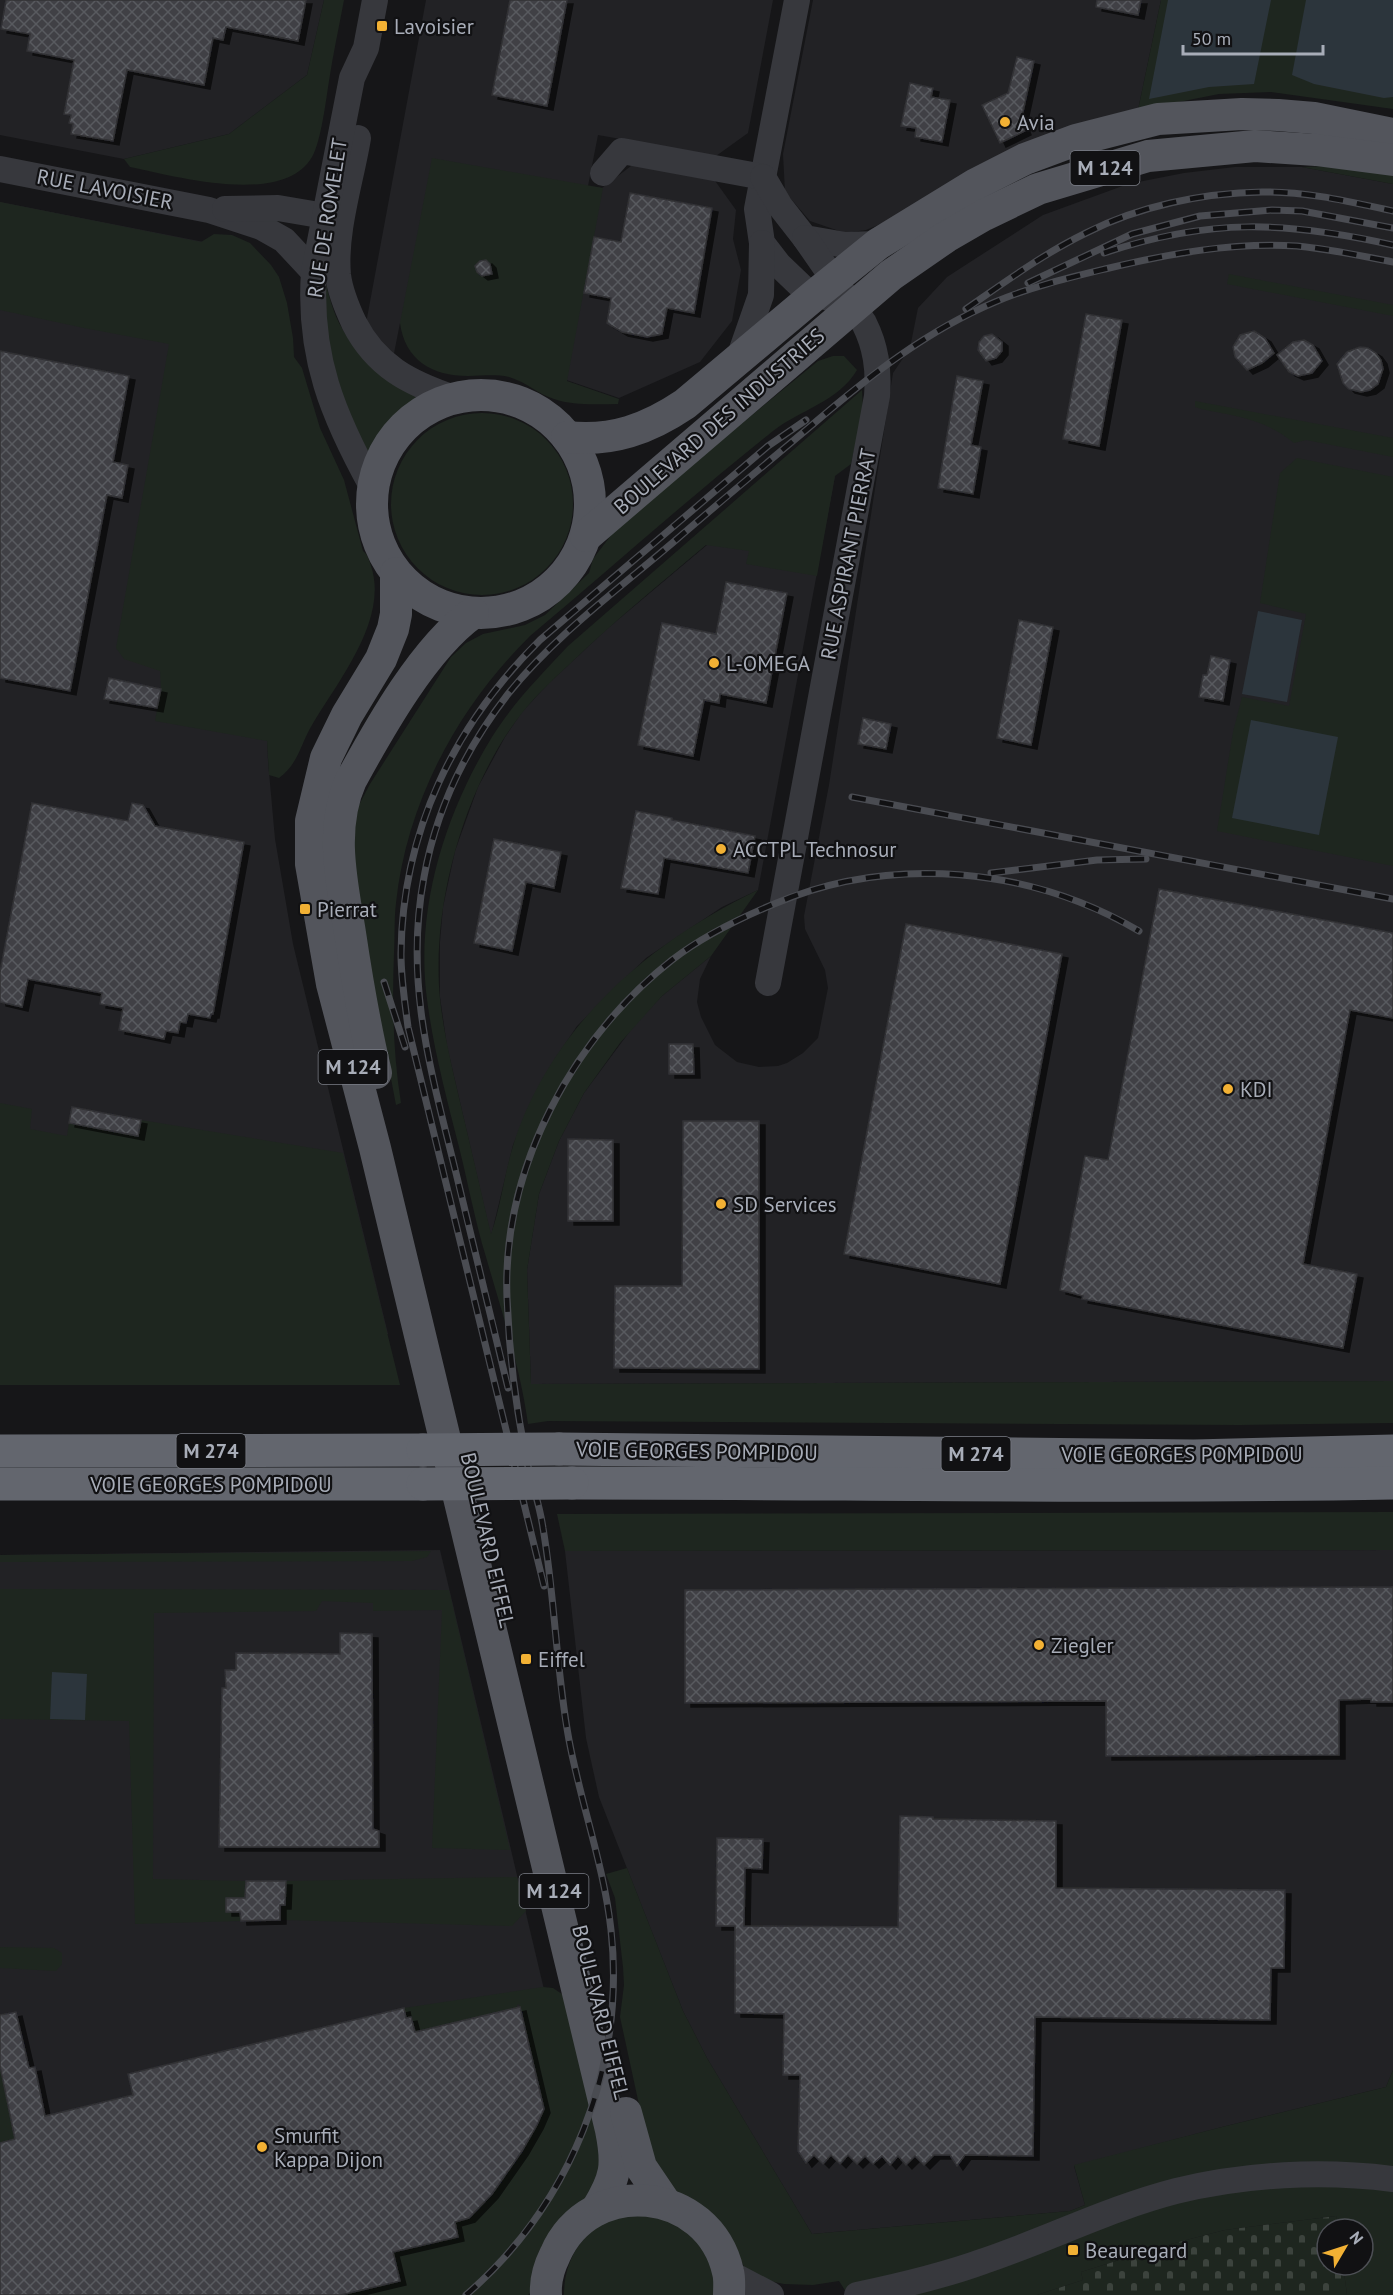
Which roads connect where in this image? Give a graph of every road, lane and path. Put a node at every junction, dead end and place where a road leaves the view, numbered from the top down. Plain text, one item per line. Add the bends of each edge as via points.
1 (375, 0) edge
2 (797, 0) edge
3 (366, 48) junction
4 (1393, 134) edge
5 (1393, 159) edge
6 (0, 169) edge
7 (603, 173) dead end
8 (763, 177) junction
9 (209, 210) junction
10 (325, 216) junction
11 (805, 238) junction
12 (762, 243) junction
13 (878, 244) junction
14 (326, 273) junction
15 (825, 287) junction
16 (852, 306) junction
17 (738, 361) junction
18 (454, 398) junction
19 (567, 437) junction
20 (373, 488) junction
21 (585, 536) junction
22 (396, 573) junction
23 (473, 613) junction
24 (768, 983) dead end
25 (0, 1451) edge
26 (1393, 1451) edge
27 (1393, 1483) edge
28 (0, 1484) edge
29 (1393, 2179) edge
30 (666, 2204) junction
31 (597, 2209) junction
32 (729, 2284) edge
33 (545, 2294) edge
34 (771, 2295) edge
35 (857, 2295) edge

1 - 3 street, RUE DE ROMELET
2 - 8 street
3 - 10 street, RUE DE ROMELET via 352,78
3 - 14 street, RUE DE ROMELET via 368,81 339,241
4 - 13 main road, BOULEVARD DES INDUSTRIES / M 124 via 1278,115 1158,119 1076,140 1025,159
5 - 16 main road, BOULEVARD DES INDUSTRIES / M 124 via 1255,146 1148,156 1038,189 984,215 916,256
6 - 9 street, RUE LAVOISIER
7 - 8 street via 622,151
8 - 11 street
8 - 12 street via 757,209
9 - 10 street, RUE LAVOISIER via 278,208
9 - 14 street, RUE LAVOISIER via 261,227
10 - 14 street
11 - 13 street via 845,245
11 - 15 street
12 - 15 street via 803,288
12 - 17 street via 761,295
13 - 15 main road, BOULEVARD DES INDUSTRIES / M 124
14 - 18 street, RUE DE ROMELET via 376,356 410,381
14 - 20 street, RUE DE ROMELET via 313,326 328,396
15 - 16 street, BOULEVARD DES INDUSTRIES
15 - 17 main road, BOULEVARD DES INDUSTRIES / M 124
16 - 21 main road, BOULEVARD DES INDUSTRIES / M 124
16 - 24 street, RUE ASPIRANT PIERRAT via 875,350 879,371 877,396
17 - 19 main road, BOULEVARD DES INDUSTRIES / M 124 via 686,404 656,422 609,437
18 - 19 main road via 479,395 528,405
18 - 20 main road via 424,411 400,431 382,458
19 - 21 main road via 584,468 590,502
20 - 22 main road via 378,538
21 - 23 main road via 569,569 543,595 509,610
22 - 23 main road via 430,601
22 - 31 main road, BOULEVARD EIFFEL / M 124 via 393,629 381,659 326,758 311,821 311,864 332,984 611,2130 615,2170
23 - 30 main road, BOULEVARD EIFFEL / M 124 via 441,640 370,745 346,792 340,816 339,864 369,1043 631,2138 641,2167
25 - 26 highway, VOIE GEORGES POMPIDOU / M 274, bridge via 559,1449 1194,1456
27 - 28 highway, VOIE GEORGES POMPIDOU / M 274, bridge
29 - 35 street via 1298,2175 1204,2185 1116,2209 949,2273
30 - 31 main road via 632,2200
30 - 32 main road via 688,2214 707,2230 721,2250
31 - 33 main road via 576,2223 560,2243 549,2267
32 - 34 street

